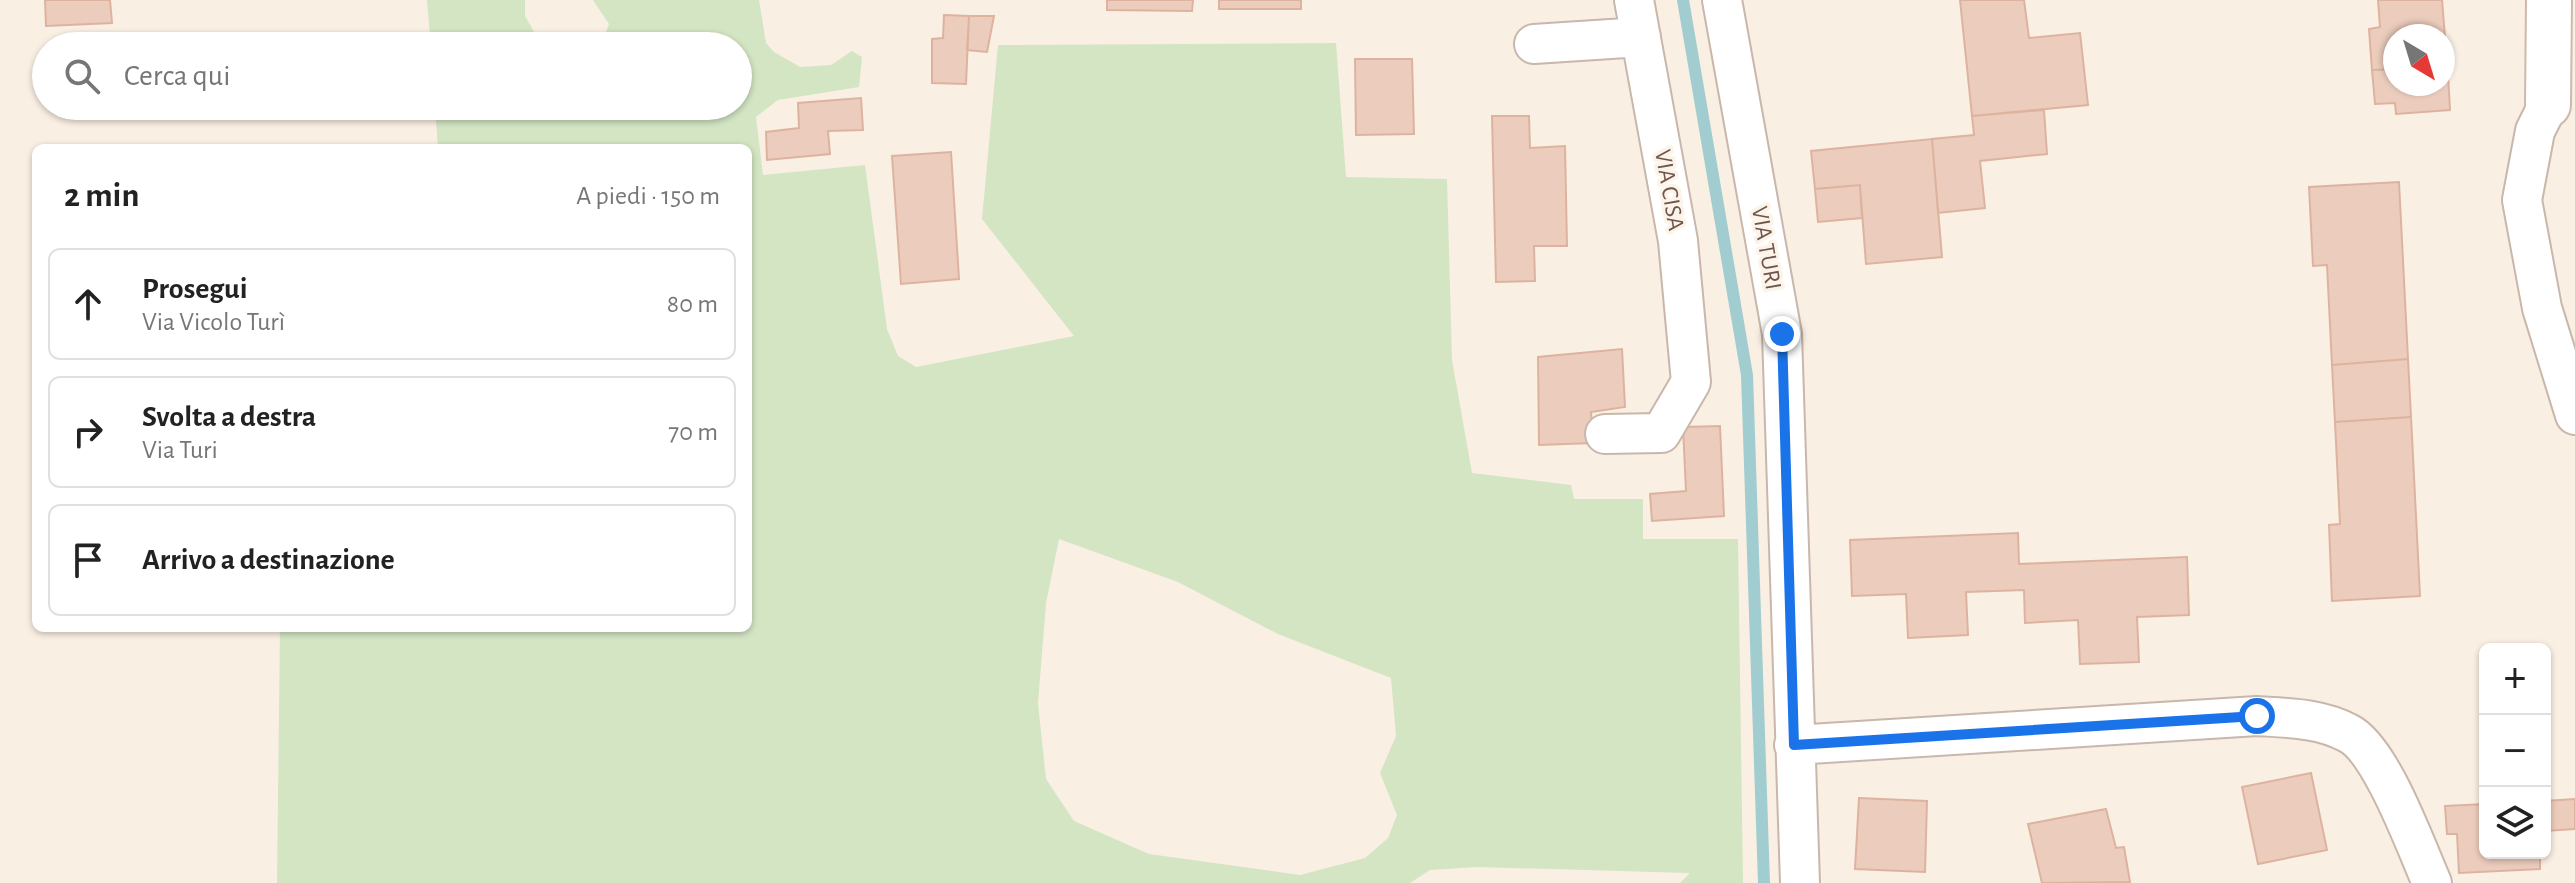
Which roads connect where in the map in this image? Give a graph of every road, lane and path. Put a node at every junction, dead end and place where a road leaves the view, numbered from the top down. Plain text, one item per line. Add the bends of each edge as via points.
1 (1634, 0) edge
2 (1722, 0) edge
3 (2549, 0) edge
4 (1641, 37) junction
5 (1534, 44) dead end
6 (2575, 64) edge
7 (2548, 105) junction
8 (2575, 415) edge
9 (1605, 434) dead end
10 (1794, 745) junction
11 (1800, 883) edge
12 (2432, 883) edge

1 - 4 street, VIA CISA
2 - 10 street, VIA TURI via 1782,334
3 - 7 street
4 - 5 street
4 - 9 street, VIA CISA via 1678,241 1691,382 1661,433
6 - 7 street
7 - 8 street via 2535,131 2522,200 2542,308
10 - 11 street, VIA TURI
10 - 12 street via 2257,716 2309,719 2351,733 2379,765

